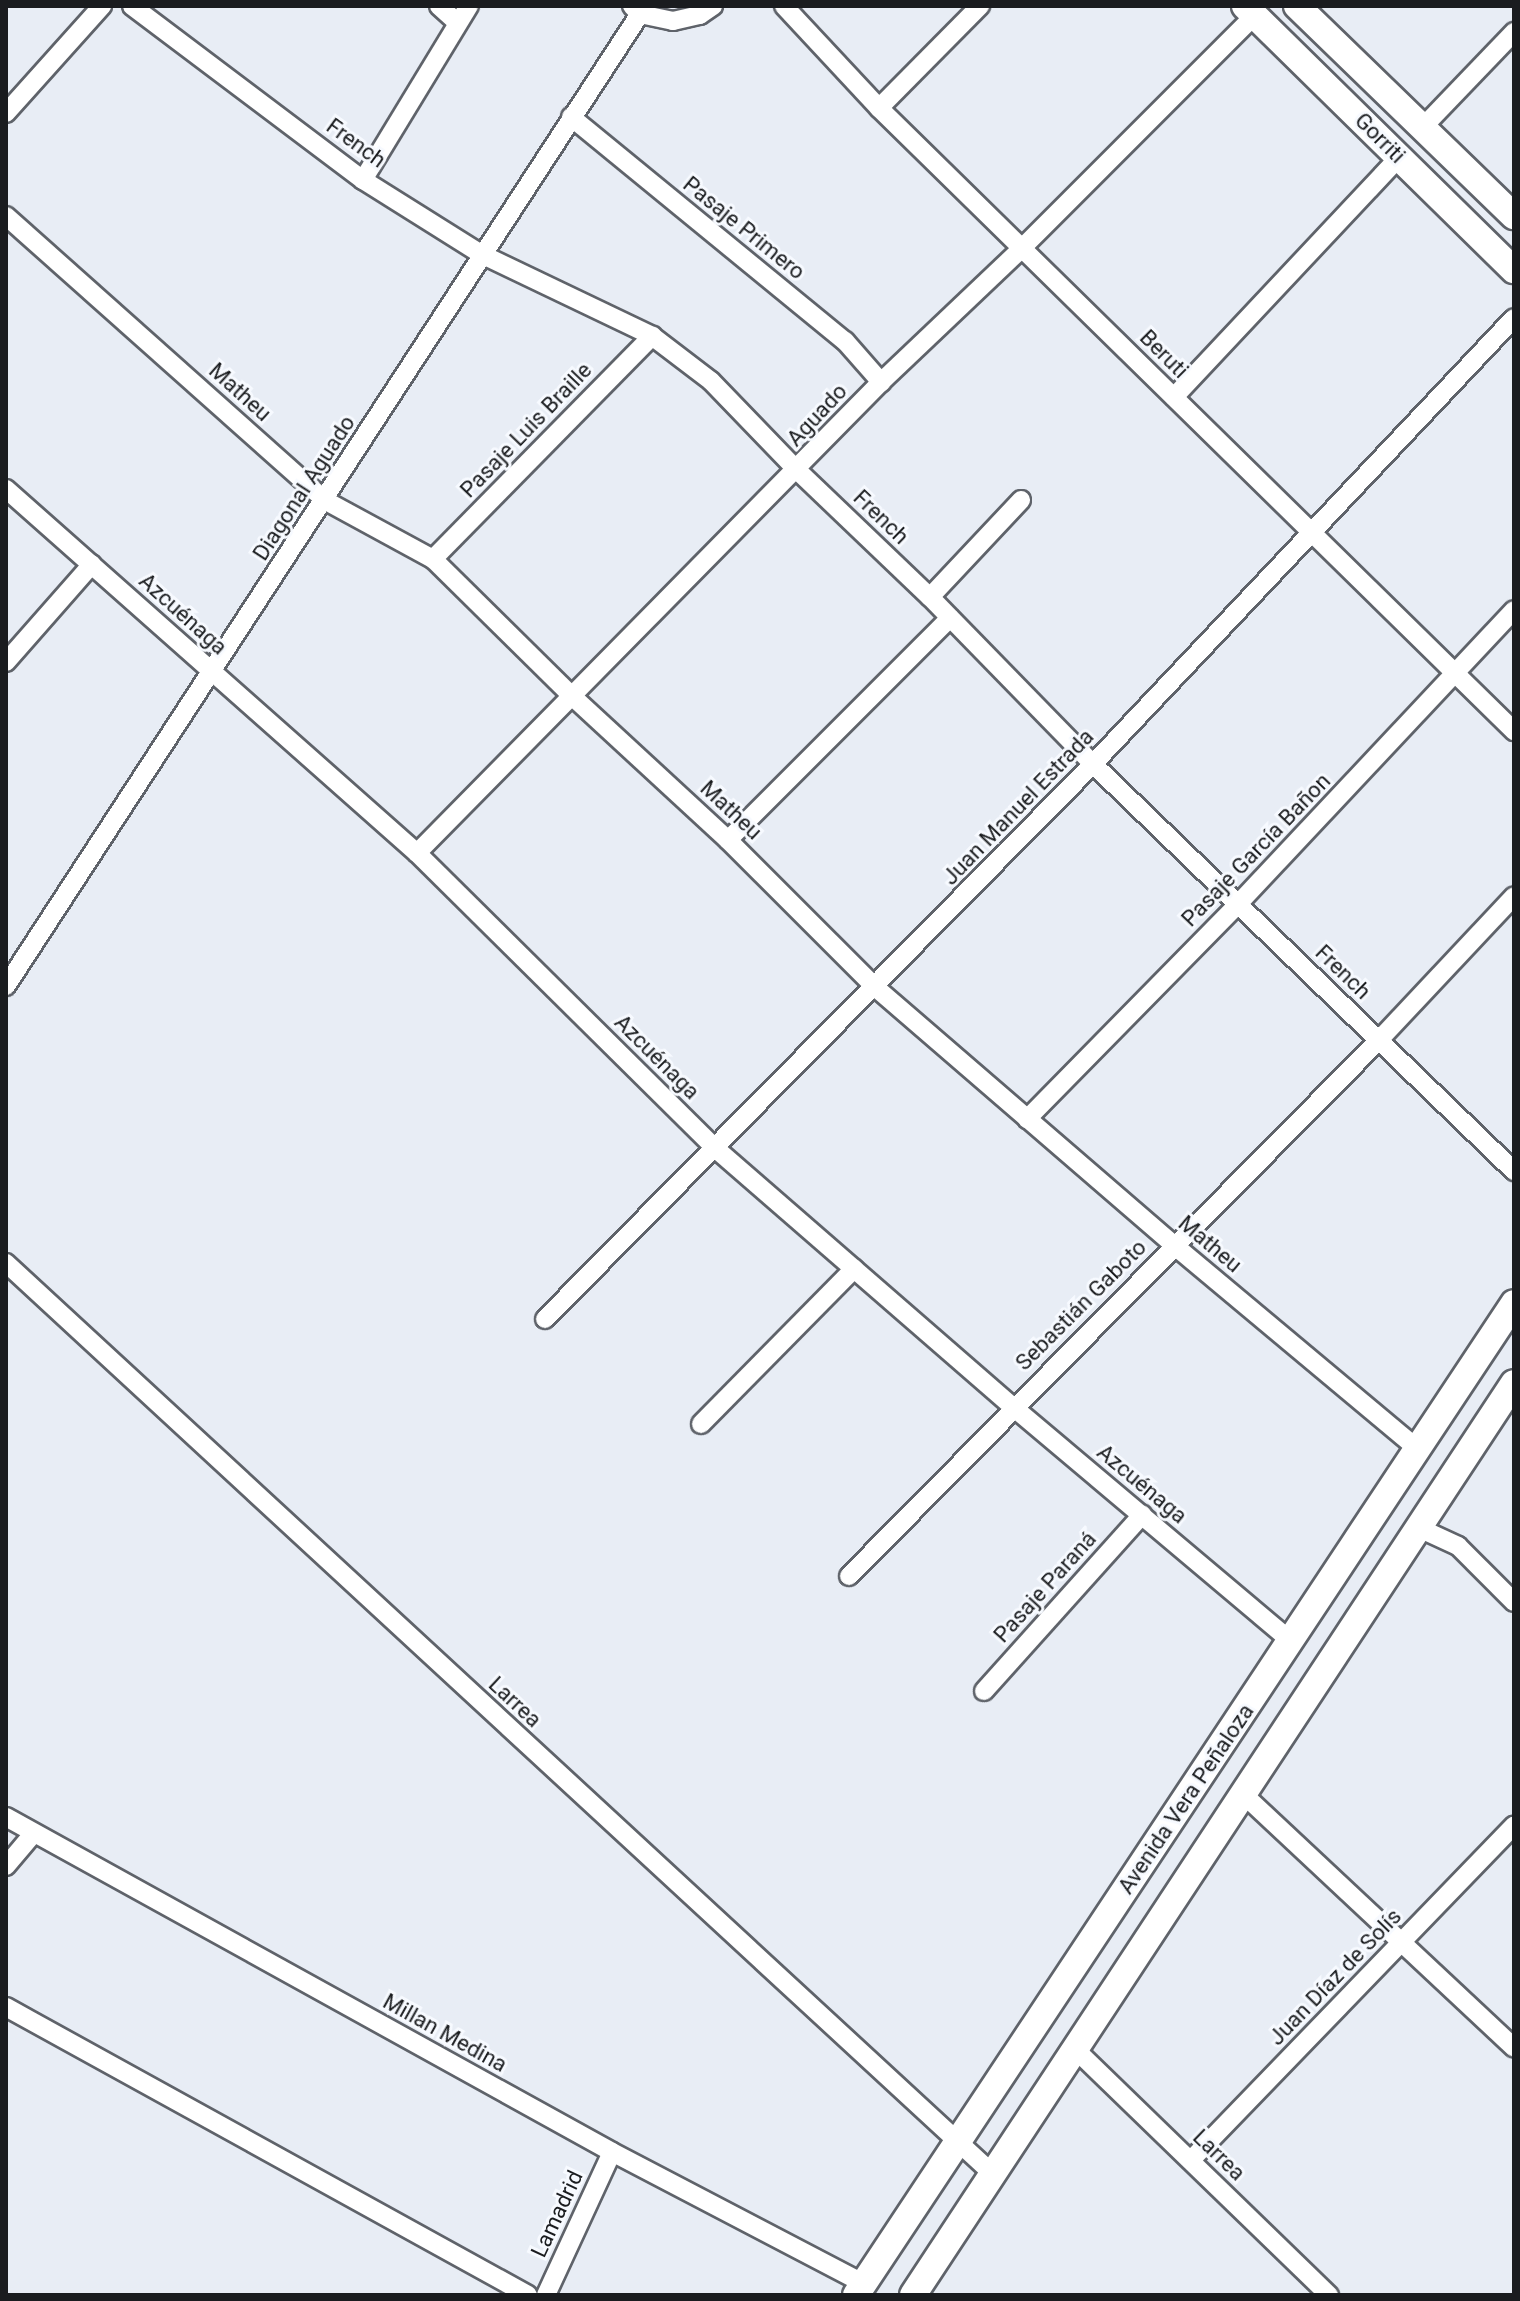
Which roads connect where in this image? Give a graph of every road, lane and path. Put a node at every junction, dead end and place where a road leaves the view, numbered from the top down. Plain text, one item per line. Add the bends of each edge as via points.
1 (102, 6) edge
2 (132, 6) edge
3 (439, 6) edge
4 (469, 6) edge
5 (784, 6) edge
6 (980, 6) edge
7 (1297, 6) edge
8 (636, 10) edge
9 (707, 10) edge
10 (1250, 11) edge
11 (458, 23) junction
12 (1514, 32) edge
13 (879, 108) junction
14 (6, 113) edge
15 (571, 117) junction
16 (1423, 127) junction
17 (1399, 157) junction
18 (363, 180) junction
19 (6, 216) edge
20 (1514, 216) edge
21 (1022, 248) junction
22 (481, 254) junction
23 (1514, 270) edge
24 (1514, 318) edge
25 (652, 336) junction
26 (881, 382) junction
27 (1174, 397) junction
28 (798, 471) junction
29 (6, 489) edge
30 (1021, 500) dead end
31 (326, 501) junction
32 (1312, 533) junction
33 (433, 559) junction
34 (92, 564) junction
35 (930, 597) junction
36 (1514, 610) edge
37 (950, 618) junction
38 (6, 662) edge
39 (213, 672) junction
40 (1455, 673) junction
41 (573, 697) junction
42 (1514, 731) edge
43 (1093, 764) junction
44 (728, 840) junction
45 (417, 853) junction
46 (1514, 896) edge
47 (1238, 904) junction
48 (6, 986) edge
49 (875, 987) junction
50 (1379, 1040) junction
51 (1027, 1119) junction
52 (715, 1148) junction
53 (1514, 1171) edge
54 (1175, 1246) junction
55 (6, 1263) edge
56 (854, 1269) junction
57 (1514, 1303) edge
58 (545, 1319) dead end
59 (1514, 1383) edge
60 (1013, 1407) junction
61 (701, 1424) dead end
62 (1418, 1449) junction
63 (1142, 1515) junction
64 (1419, 1528) junction
65 (849, 1576) dead end
66 (1514, 1602) edge
67 (1291, 1641) junction
68 (984, 1691) dead end
69 (1243, 1794) junction
70 (6, 1817) edge
71 (1514, 1826) edge
72 (33, 1834) junction
73 (6, 1866) edge
74 (1401, 1943) junction
75 (6, 2007) edge
76 (1514, 2048) edge
77 (1075, 2049) junction
78 (959, 2141) junction
79 (612, 2152) junction
80 (1191, 2160) junction
81 (993, 2174) junction
82 (860, 2289) edge
83 (528, 2295) edge
84 (546, 2295) edge
85 (913, 2295) edge
86 (1329, 2295) edge

1 - 14 street
2 - 18 street, French
3 - 11 street
4 - 11 street
5 - 13 street, Beruti
6 - 13 street
7 - 16 main road, Gorriti
8 - 9 street via 673,21
8 - 15 street, Diagonal Aguado
10 - 17 main road, Gorriti
10 - 21 street, Aguado
11 - 18 street
12 - 16 street
13 - 21 street, Beruti
15 - 22 street, Diagonal Aguado
15 - 26 street, Pasaje Primero via 845,341
16 - 20 main road, Gorriti
17 - 23 main road, Gorriti
17 - 27 street
18 - 22 street, French
19 - 31 street, Matheu
21 - 26 street, Aguado
21 - 27 street, Beruti
22 - 25 street, French
22 - 31 street, Diagonal Aguado
24 - 32 street, Juan Manuel Estrada
25 - 28 street, French via 711,381
25 - 33 street, Pasaje Luis Braille
26 - 28 street, Aguado
27 - 32 street, Beruti
28 - 35 street, French
28 - 41 street, Aguado
29 - 34 street, Azcuénaga
30 - 35 street
31 - 33 street, Matheu
31 - 39 street, Diagonal Aguado
32 - 40 street, Beruti
32 - 43 street, Juan Manuel Estrada
33 - 41 street, Matheu
34 - 38 street
34 - 39 street, Azcuénaga
35 - 37 street, French
36 - 40 street, Pasaje García Bañon
37 - 43 street, French
37 - 44 street
39 - 45 street, Azcuénaga
39 - 48 street, Diagonal Aguado
40 - 42 street, Beruti
40 - 47 street, Pasaje García Bañon
41 - 44 street, Matheu
41 - 45 street, Aguado
43 - 47 street, French
43 - 49 street, Juan Manuel Estrada
44 - 49 street, Matheu
45 - 52 street, Azcuénaga
46 - 50 street, Sebastián Gaboto
47 - 50 street, French
47 - 51 street, Pasaje García Bañon
49 - 51 street, Matheu
49 - 52 street, Juan Manuel Estrada
50 - 53 street, French
50 - 54 street, Sebastián Gaboto
51 - 54 street, Matheu
52 - 56 street, Azcuénaga
52 - 58 street, Juan Manuel Estrada
54 - 60 street, Sebastián Gaboto
54 - 62 street, Matheu
55 - 78 street, Larrea
56 - 60 street, Azcuénaga
56 - 61 street
57 - 62 main road, Avenida Vera Peñaloza
59 - 64 main road, Avenida Vera Peñaloza
60 - 63 street, Azcuénaga
60 - 65 street, Sebastián Gaboto
62 - 67 main road, Avenida Vera Peñaloza
63 - 67 street, Azcuénaga
63 - 68 street, Pasaje Paraná
64 - 66 street via 1458,1546
64 - 69 main road, Avenida Vera Peñaloza
67 - 78 main road, Avenida Vera Peñaloza
69 - 74 street
69 - 77 main road, Avenida Vera Peñaloza
70 - 72 street, Millan Medina
71 - 74 street, Juan Díaz de Solís
72 - 73 street
72 - 79 street, Millan Medina
74 - 76 street
74 - 80 street, Juan Díaz de Solís
75 - 83 street
77 - 80 street, Larrea
77 - 81 main road, Avenida Vera Peñaloza
78 - 81 street, Larrea
78 - 82 main road, Avenida Vera Peñaloza
79 - 82 street, Millan Medina
79 - 84 street, Lamadrid
80 - 86 street, Larrea
81 - 85 main road, Avenida Vera Peñaloza

